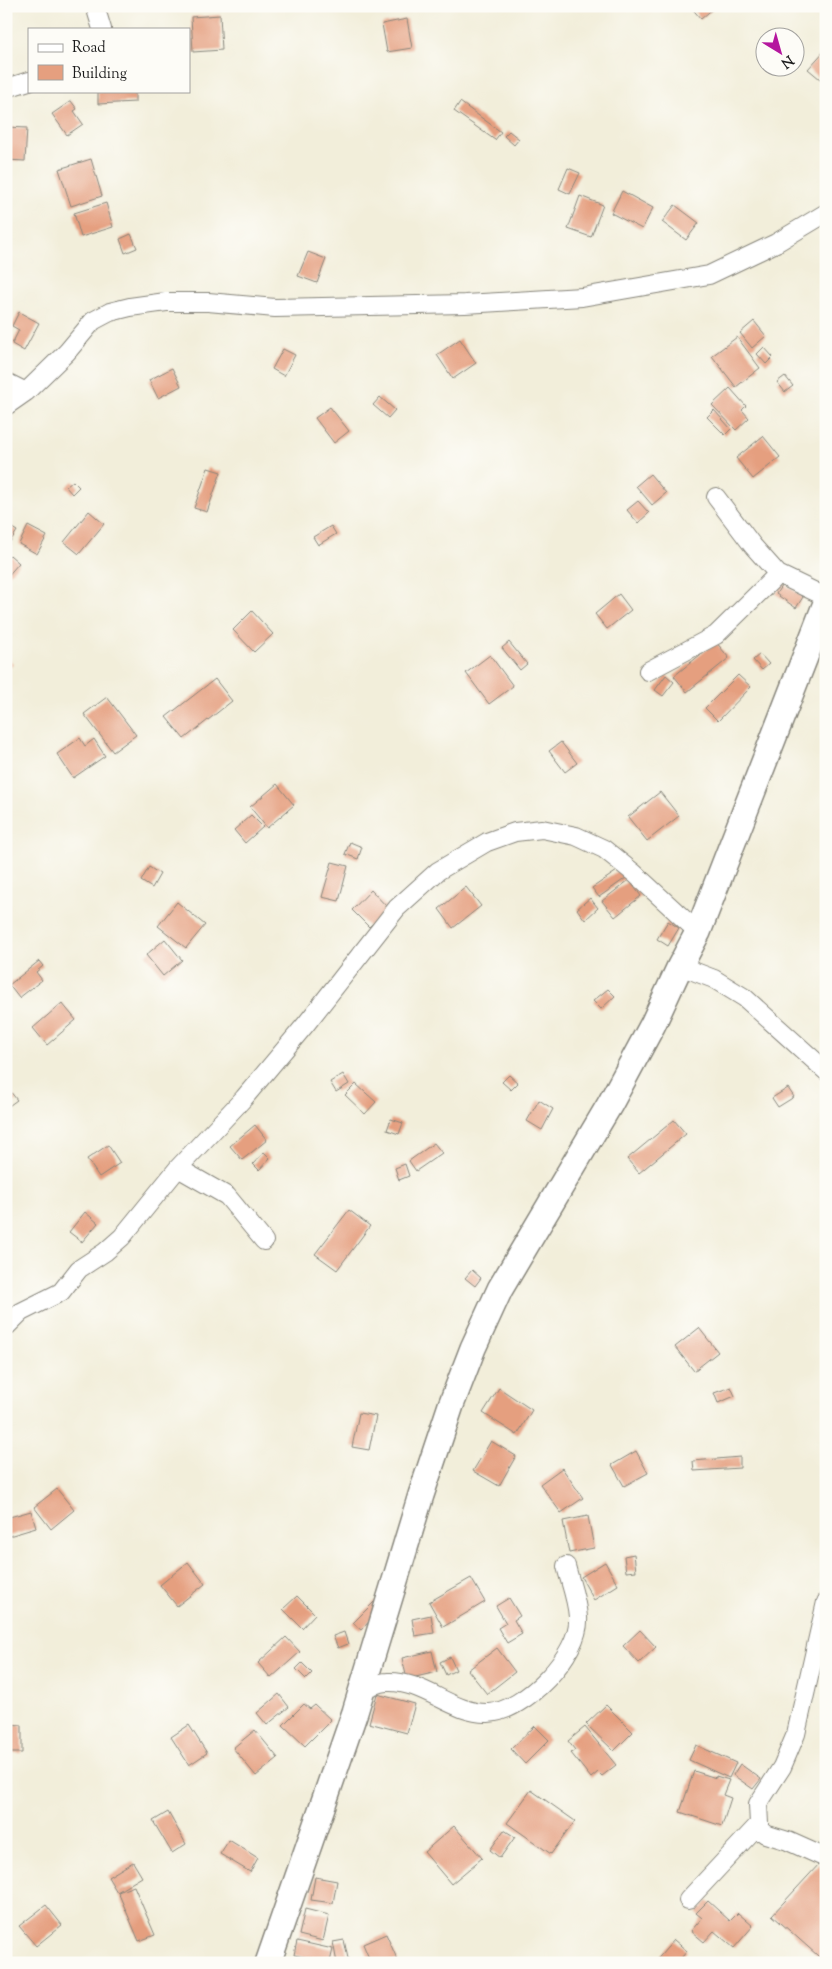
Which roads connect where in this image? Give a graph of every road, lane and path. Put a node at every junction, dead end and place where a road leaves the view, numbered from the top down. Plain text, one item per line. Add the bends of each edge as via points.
1 (95, 6) edge
2 (102, 28) edge
3 (28, 81) edge
4 (10, 87) dead end
5 (826, 212) edge
6 (6, 382) edge
7 (26, 392) junction
8 (6, 406) edge
9 (716, 497) dead end
10 (778, 574) junction
11 (826, 598) edge
12 (826, 603) edge
13 (648, 670) dead end
14 (698, 932) junction
15 (680, 966) junction
16 (826, 1071) edge
17 (178, 1168) junction
18 (264, 1241) dead end
19 (6, 1327) edge
20 (566, 1566) dead end
21 (826, 1602) edge
22 (362, 1689) junction
23 (759, 1824) junction
24 (826, 1858) edge
25 (688, 1900) dead end
26 (268, 1963) edge

1 - 2 street
3 - 4 street
5 - 7 street via 776,242 709,275 582,297 465,304 275,308 166,302 130,307 93,321
6 - 7 street
7 - 8 street
9 - 10 street
10 - 11 street
10 - 13 street via 716,635
12 - 14 main road
14 - 15 main road
14 - 17 street via 604,849 576,836 542,830 514,832 487,842 438,871 397,908 244,1098
15 - 16 street via 714,979 745,998
15 - 22 main road via 610,1104 500,1290 472,1348 421,1496
17 - 18 street via 227,1196
17 - 19 street via 122,1237 79,1269 61,1292 21,1312
20 - 22 street via 579,1618 576,1638 567,1656 548,1677 509,1707 489,1713 468,1711 415,1687 387,1682
21 - 23 street via 796,1734 782,1767 758,1804
22 - 26 main road
23 - 24 street via 758,1828 765,1834
23 - 25 street

